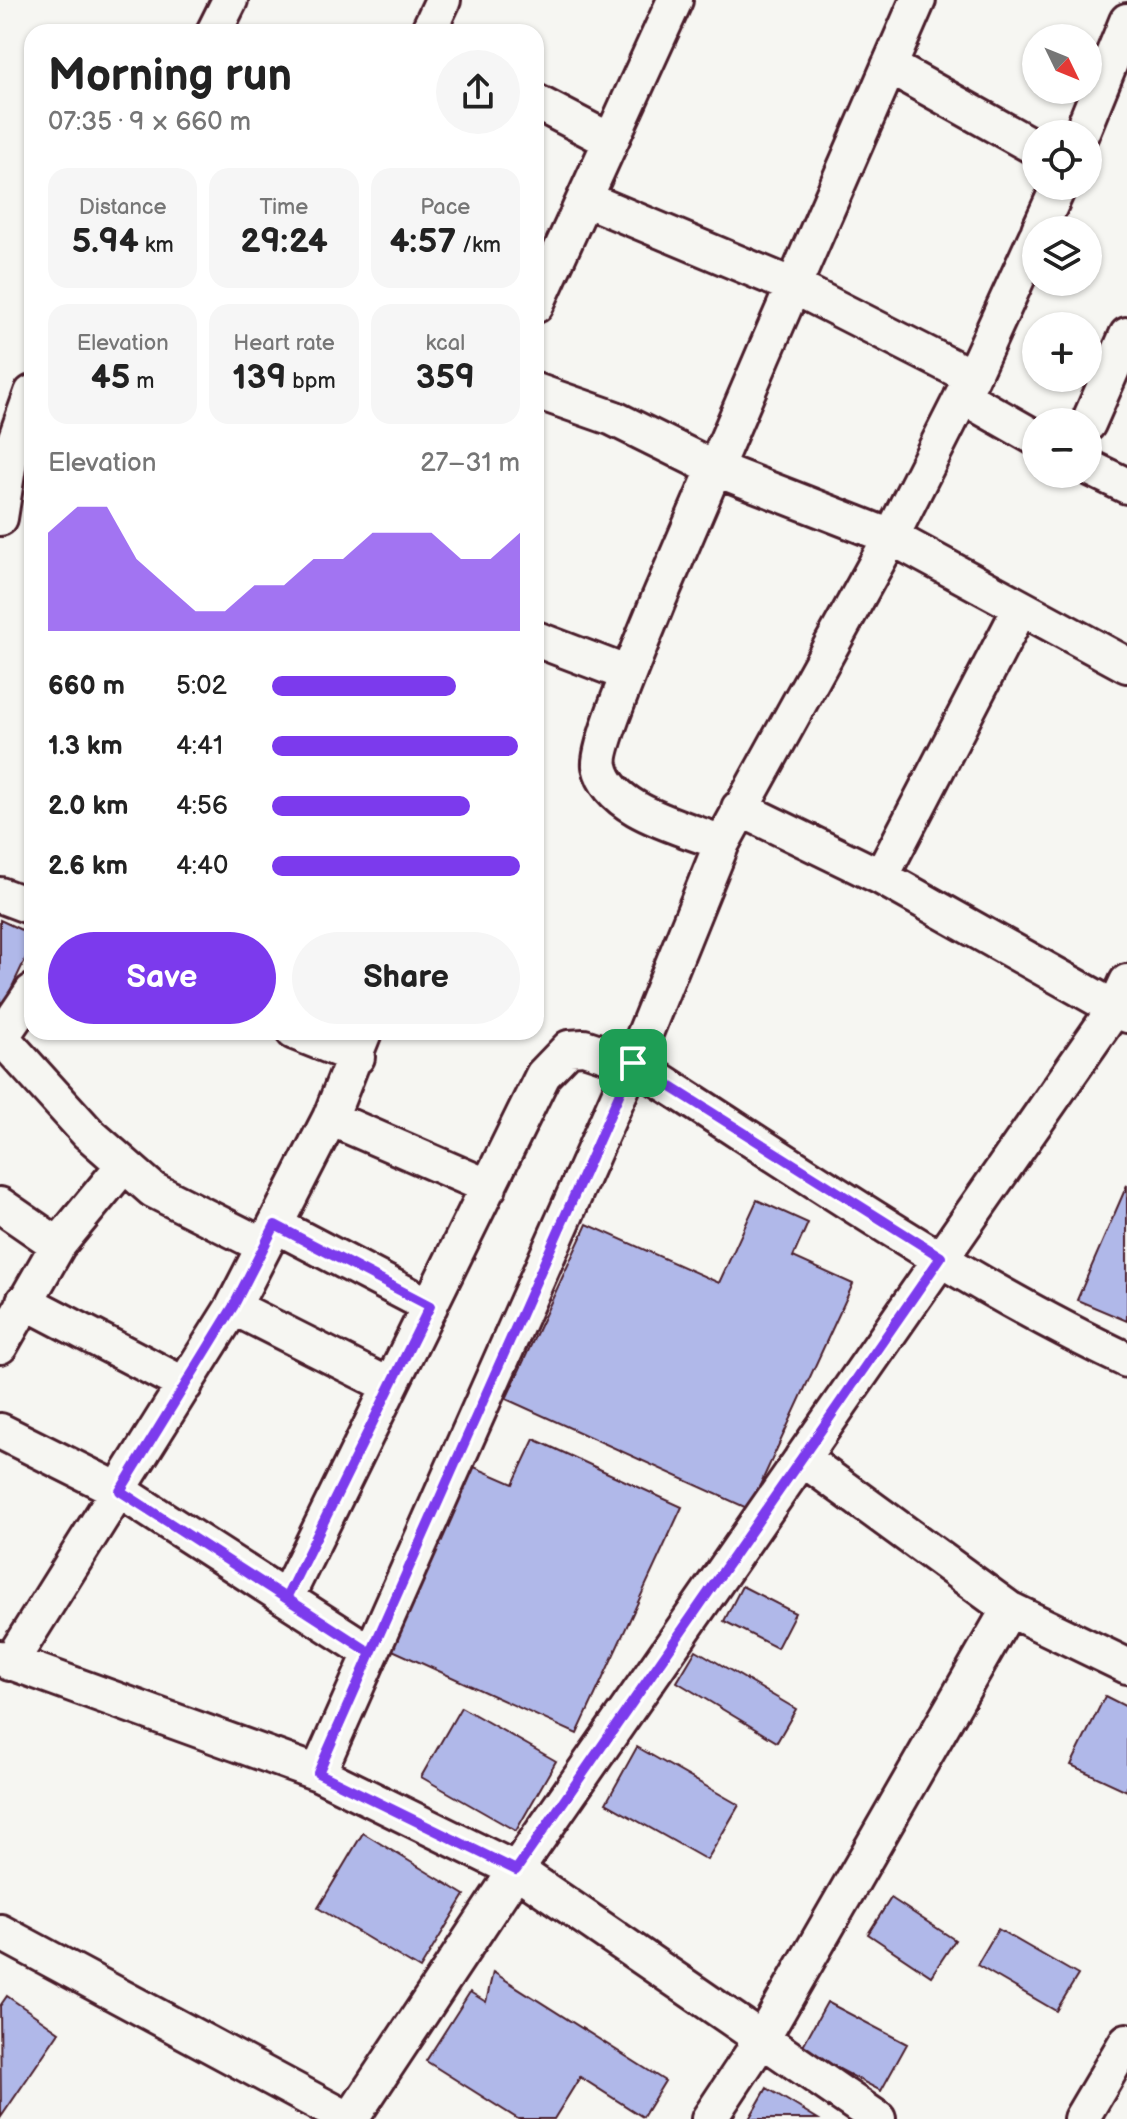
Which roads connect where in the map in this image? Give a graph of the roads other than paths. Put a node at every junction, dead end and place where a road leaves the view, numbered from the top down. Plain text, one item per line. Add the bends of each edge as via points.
1 (230, 0) edge
2 (443, 0) edge
3 (675, 0) edge
4 (918, 0) edge
5 (1127, 21) edge
6 (218, 24) edge
7 (432, 24) edge
8 (889, 66) junction
9 (544, 106) edge
10 (1087, 120) edge
11 (609, 140) junction
12 (1022, 140) edge
13 (585, 199) junction
14 (1022, 267) edge
15 (793, 286) junction
16 (544, 288) edge
17 (1127, 335) edge
18 (967, 387) junction
19 (544, 394) edge
20 (1095, 408) edge
21 (24, 422) edge
22 (1022, 428) edge
23 (14, 458) edge
24 (714, 468) junction
25 (1102, 474) edge
26 (1127, 486) edge
27 (0, 518) edge
28 (891, 537) junction
29 (1020, 609) junction
30 (544, 642) edge
31 (1127, 665) edge
32 (628, 674) junction
33 (739, 808) junction
34 (722, 843) junction
35 (881, 877) junction
36 (0, 895) edge
37 (24, 904) edge
38 (1123, 1002) edge
39 (24, 1003) edge
40 (0, 1037) edge
41 (335, 1040) edge
42 (360, 1045) edge
43 (633, 1063) junction
44 (330, 1118) junction
45 (123, 1166) junction
46 (489, 1187) junction
47 (0, 1205) edge
48 (269, 1236) junction
49 (58, 1245) junction
50 (941, 1257) junction
51 (24, 1301) junction
52 (430, 1306) junction
53 (233, 1307) junction
54 (0, 1346) edge
55 (1127, 1360) edge
56 (185, 1385) junction
57 (390, 1386) junction
58 (0, 1431) edge
59 (802, 1458) junction
60 (120, 1491) junction
61 (286, 1598) junction
62 (1009, 1609) junction
63 (371, 1653) junction
64 (5, 1660) edge
65 (1127, 1666) edge
66 (318, 1773) junction
67 (516, 1870) junction
68 (0, 1932) edge
69 (762, 2039) junction
70 (1127, 2041) edge
71 (349, 2119) edge
72 (709, 2119) edge
73 (878, 2119) edge
74 (1081, 2119) edge

1 - 6 street
2 - 7 street
3 - 11 street
4 - 8 street
5 - 10 street
8 - 12 street
8 - 15 street
9 - 11 street
11 - 13 street
13 - 15 street
13 - 16 street
14 - 18 street
15 - 18 street
15 - 24 street
17 - 20 street
18 - 22 street
18 - 28 street
19 - 24 street via 613,418
21 - 23 street
23 - 27 street
24 - 28 street
24 - 32 street
25 - 26 street
28 - 29 street
28 - 33 street
29 - 31 street
29 - 35 street
30 - 32 street
32 - 34 street via 599,762 606,787 623,803
33 - 34 street
33 - 35 street
34 - 43 street
35 - 38 street
36 - 37 street
38 - 50 street
39 - 40 street
40 - 45 street
41 - 42 street
42 - 44 street
43 - 46 street via 584,1047 560,1054 543,1075
43 - 50 street
43 - 63 street
44 - 46 street
44 - 48 street
45 - 48 street via 153,1190
45 - 49 street
46 - 52 street
47 - 49 street
48 - 52 street
48 - 53 street
49 - 51 street
50 - 55 street
50 - 59 street
51 - 54 street
51 - 56 street
52 - 57 street
53 - 56 street
53 - 57 street
56 - 60 street
57 - 61 street
58 - 60 street
59 - 62 street
59 - 67 street
60 - 61 street
60 - 64 street
61 - 63 street
62 - 65 street
62 - 69 street
63 - 66 street
64 - 66 street
66 - 67 street
67 - 69 street
67 - 71 street
68 - 71 street
69 - 72 street
69 - 73 street
70 - 74 street

